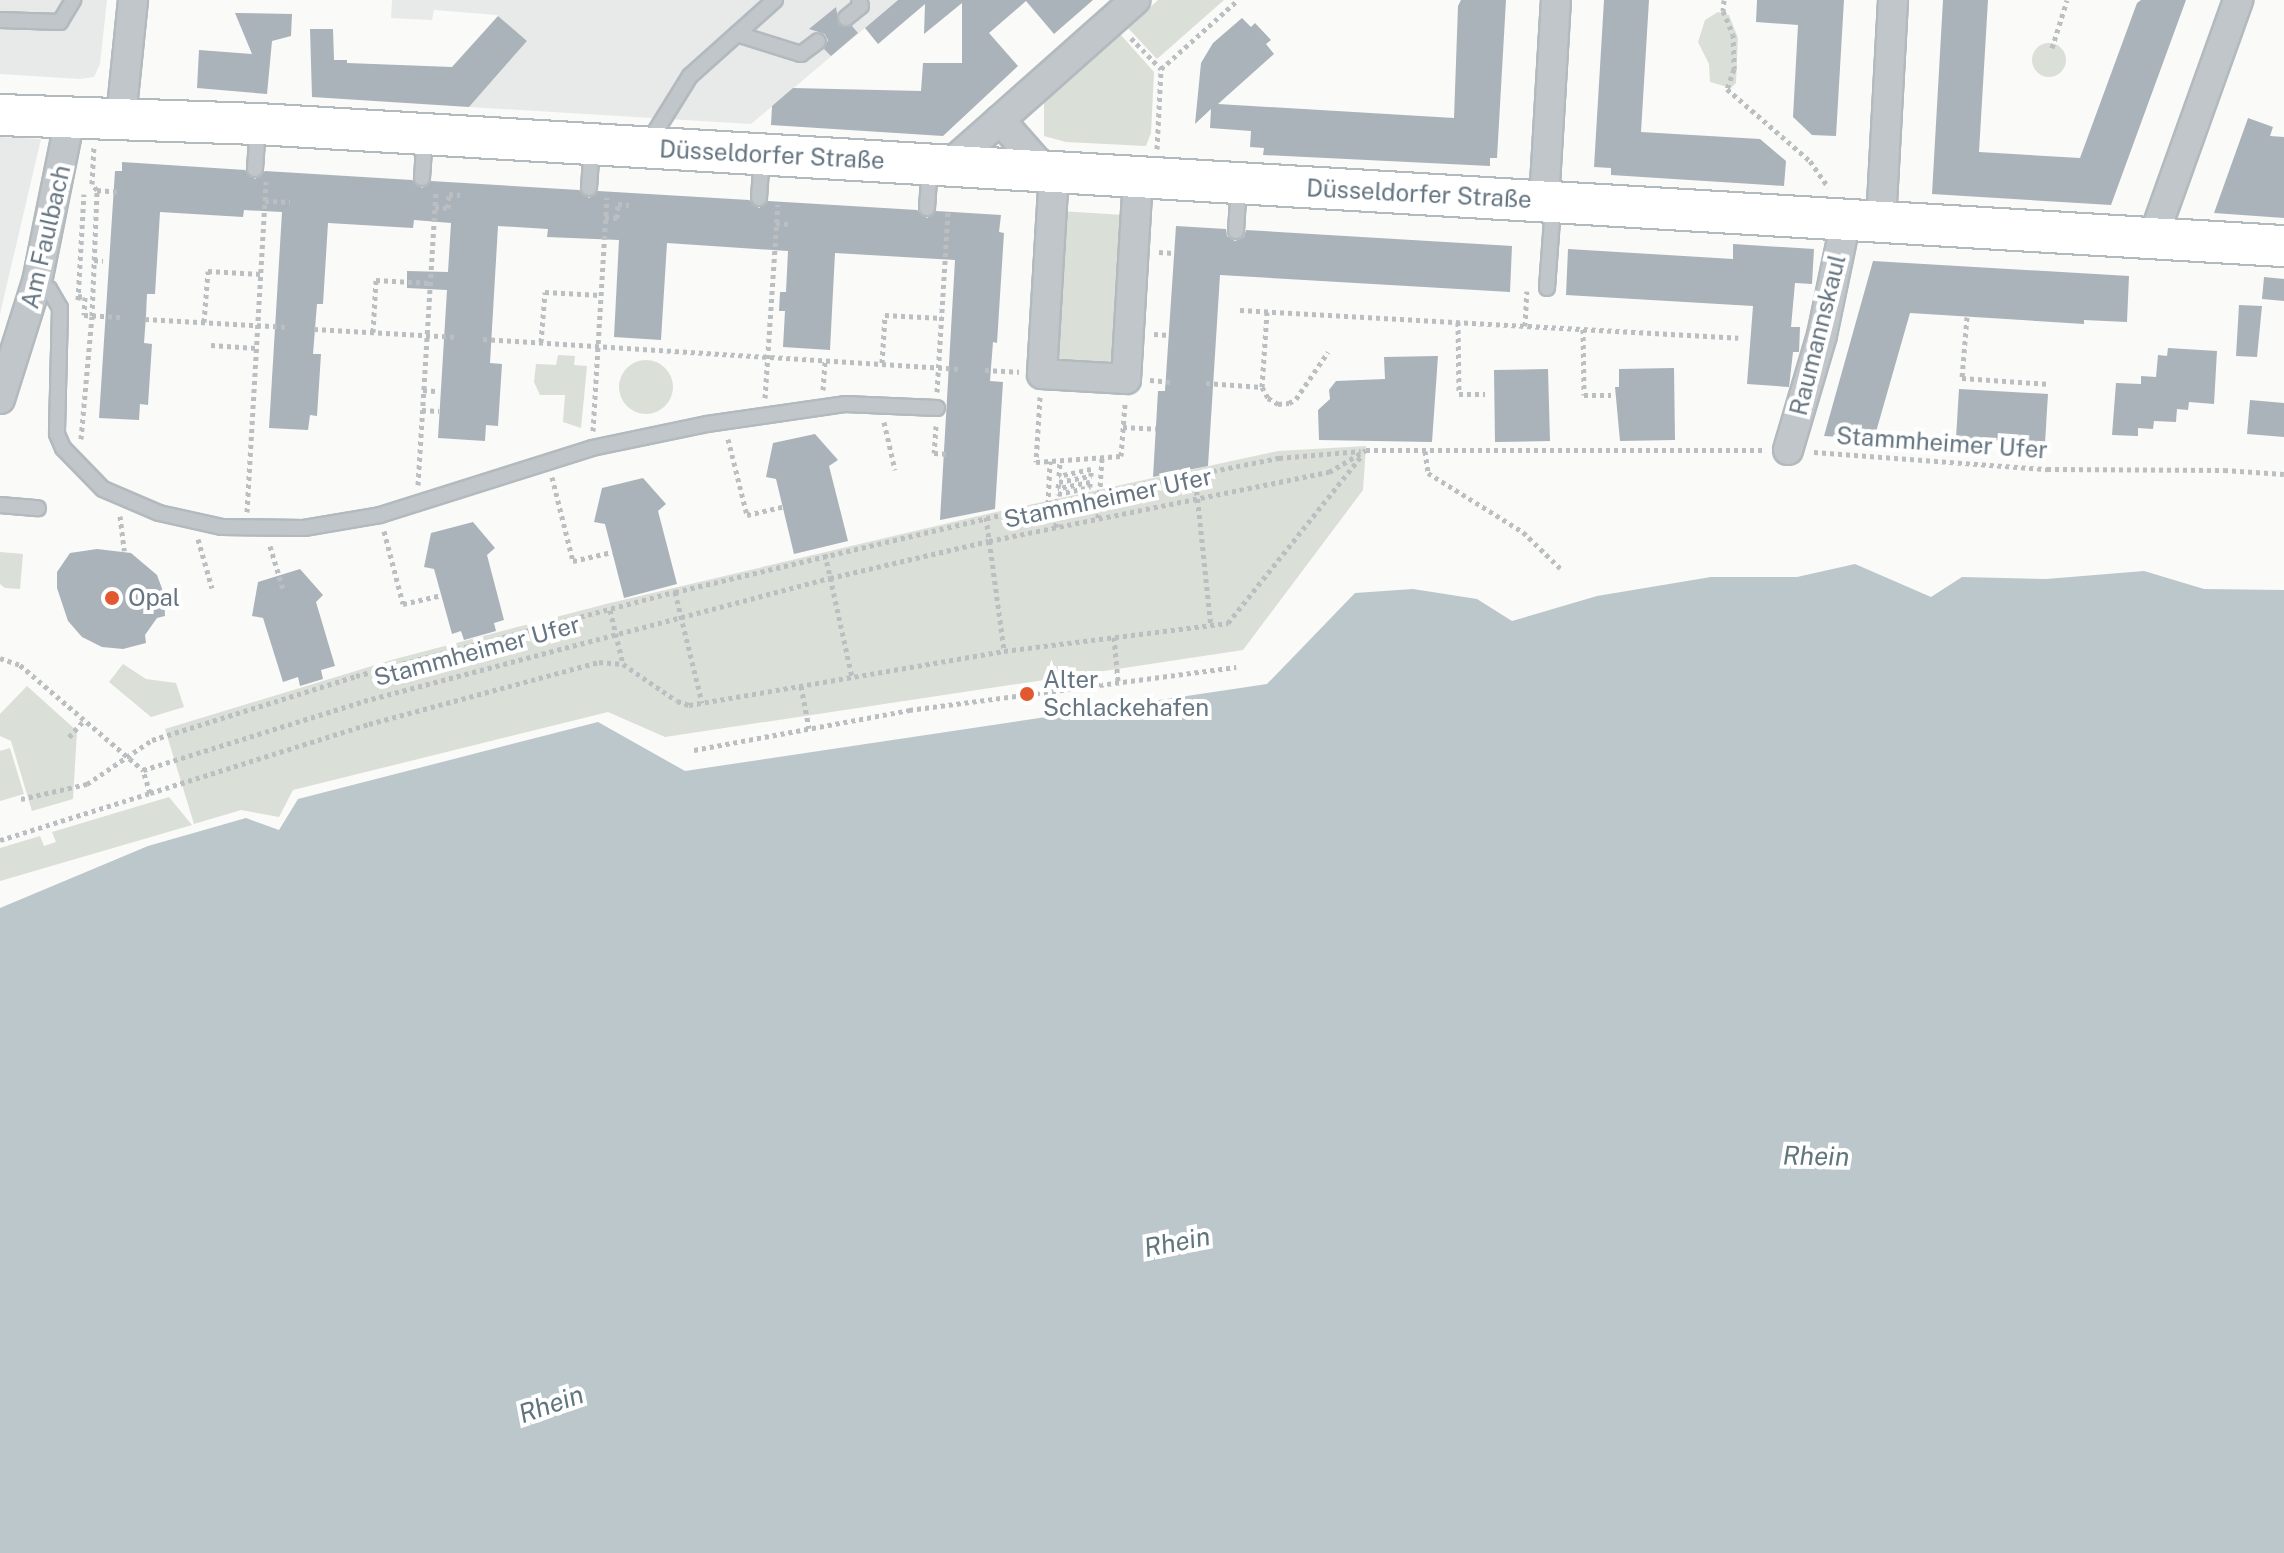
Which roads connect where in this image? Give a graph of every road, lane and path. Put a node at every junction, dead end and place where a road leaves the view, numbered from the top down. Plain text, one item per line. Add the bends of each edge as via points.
1 (73, 0) edge
2 (133, 0) edge
3 (775, 0) edge
4 (859, 0) edge
5 (1135, 0) edge
6 (1238, 0) edge
7 (1556, 0) edge
8 (1724, 0) edge
9 (1893, 0) edge
10 (2067, 0) edge
11 (2238, 0) edge
12 (846, 18) dead end
13 (1114, 19) junction
14 (0, 20) edge
15 (737, 34) junction
16 (818, 41) dead end
17 (2052, 48) dead end
18 (1161, 69) junction
19 (0, 115) edge
20 (70, 118) junction
21 (121, 118) junction
22 (1000, 120) junction
23 (258, 124) junction
24 (425, 134) junction
25 (592, 144) junction
26 (645, 147) junction
27 (762, 154) junction
28 (940, 165) junction
29 (255, 169) dead end
30 (93, 170) dead end
31 (1049, 172) junction
32 (422, 178) dead end
33 (1147, 178) junction
34 (1239, 183) junction
35 (266, 188) dead end
36 (589, 188) dead end
37 (436, 189) dead end
38 (97, 190) junction
39 (121, 192) dead end
40 (460, 195) dead end
41 (607, 195) dead end
42 (759, 198) dead end
43 (265, 201) junction
44 (290, 202) dead end
45 (778, 202) dead end
46 (1548, 202) junction
47 (629, 205) dead end
48 (435, 207) junction
49 (927, 208) dead end
50 (948, 210) dead end
51 (605, 217) junction
52 (1864, 221) junction
53 (776, 223) junction
54 (789, 224) dead end
55 (1236, 231) dead end
56 (2153, 238) junction
57 (2284, 246) edge
58 (946, 248) junction
59 (955, 249) dead end
60 (94, 260) junction
61 (103, 261) dead end
62 (272, 271) dead end
63 (261, 272) junction
64 (430, 281) junction
65 (441, 281) dead end
66 (37, 282) junction
67 (1547, 288) dead end
68 (610, 291) dead end
69 (601, 293) junction
70 (78, 296) dead end
71 (772, 301) junction
72 (779, 301) dead end
73 (1240, 310) dead end
74 (1267, 312) junction
75 (92, 316) junction
76 (120, 317) dead end
77 (1967, 317) dead end
78 (145, 319) dead end
79 (941, 319) junction
80 (951, 321) dead end
81 (204, 322) junction
82 (1458, 322) junction
83 (257, 326) junction
84 (289, 327) dead end
85 (314, 329) dead end
86 (1583, 329) junction
87 (373, 332) junction
88 (427, 335) junction
89 (458, 337) dead end
90 (1738, 338) dead end
91 (483, 339) dead end
92 (541, 342) junction
93 (211, 345) dead end
94 (598, 345) junction
95 (256, 348) junction
96 (1328, 352) dead end
97 (768, 355) junction
98 (825, 359) junction
99 (882, 363) junction
100 (939, 367) junction
101 (87, 369) junction
102 (961, 369) dead end
103 (96, 370) dead end
104 (1042, 374) junction
105 (1126, 379) junction
106 (254, 380) junction
107 (264, 381) dead end
108 (1206, 383) dead end
109 (2050, 384) dead end
110 (1262, 387) junction
111 (423, 390) junction
112 (435, 391) dead end
113 (1485, 394) dead end
114 (1611, 395) dead end
115 (0, 399) edge
116 (881, 405) junction
117 (823, 407) junction
118 (937, 408) junction
119 (422, 410) junction
120 (439, 411) dead end
121 (764, 415) junction
122 (724, 422) junction
123 (1123, 427) junction
124 (1156, 429) dead end
125 (592, 448) junction
126 (1366, 450) junction
127 (1788, 450) junction
128 (1425, 451) junction
129 (950, 454) dead end
130 (1102, 458) junction
131 (1060, 460) junction
132 (547, 461) junction
133 (1050, 461) junction
134 (79, 468) junction
135 (895, 470) dead end
136 (2284, 474) edge
137 (1195, 475) junction
138 (1100, 494) junction
139 (117, 496) junction
140 (1199, 497) junction
141 (418, 502) junction
142 (1058, 502) junction
143 (1048, 504) junction
144 (0, 505) edge
145 (783, 507) dead end
146 (38, 508) dead end
147 (380, 515) junction
148 (986, 517) junction
149 (1098, 518) junction
150 (193, 523) junction
151 (1056, 527) junction
152 (246, 529) junction
153 (266, 529) junction
154 (989, 541) junction
155 (124, 551) dead end
156 (612, 552) dead end
157 (825, 554) junction
158 (1560, 568) dead end
159 (830, 578) junction
160 (212, 588) dead end
161 (283, 589) dead end
162 (675, 592) junction
163 (441, 595) dead end
164 (610, 610) junction
165 (681, 616) junction
166 (1211, 626) junction
167 (615, 632) junction
168 (1114, 637) junction
169 (1004, 651) junction
170 (0, 658) edge
171 (623, 664) junction
172 (1236, 667) dead end
173 (852, 677) junction
174 (1118, 681) junction
175 (801, 686) junction
176 (702, 703) junction
177 (85, 719) junction
178 (809, 728) junction
179 (69, 737) dead end
180 (694, 750) dead end
181 (127, 754) junction
182 (143, 770) junction
183 (150, 793) junction
184 (21, 799) dead end
185 (0, 840) edge

1 - 14 lane via 60,22
2 - 21 street
3 - 15 lane
4 - 12 lane via 861,6
5 - 13 street
6 - 18 path
7 - 46 street, Düsseldorfer Straße
8 - 52 path via 1733,34 1734,69 1727,89 1810,161
9 - 52 street
10 - 17 path
11 - 56 street
13 - 18 path
13 - 22 street
15 - 16 lane via 801,54
15 - 26 lane via 690,76
18 - 33 path
19 - 20 street, Düsseldorfer Straße
20 - 21 street, Düsseldorfer Straße
20 - 66 street, Am Faulbach
21 - 23 street, Düsseldorfer Straße
22 - 28 street
22 - 31 street
23 - 24 street, Düsseldorfer Straße
23 - 29 lane
24 - 25 street, Düsseldorfer Straße
24 - 32 lane
25 - 26 street, Düsseldorfer Straße
25 - 36 lane
26 - 27 street, Düsseldorfer Straße
27 - 28 street, Düsseldorfer Straße
27 - 42 lane
28 - 31 street, Düsseldorfer Straße
28 - 49 lane
30 - 38 path
31 - 33 street, Düsseldorfer Straße
31 - 104 street
33 - 34 street, Düsseldorfer Straße
33 - 105 street
34 - 46 street, Düsseldorfer Straße
34 - 55 lane
35 - 43 path
37 - 48 path
38 - 39 path
38 - 60 path
40 - 48 path via 449,194 448,208
41 - 51 path
43 - 44 path
43 - 63 path
45 - 53 path
46 - 52 street, Düsseldorfer Straße
46 - 67 lane
47 - 51 path via 618,204 617,218
48 - 64 path
50 - 58 path
51 - 69 path
52 - 56 street, Düsseldorfer Straße
52 - 127 street, Raumannskaul
53 - 54 path
53 - 71 path
56 - 57 street, Düsseldorfer Straße
58 - 59 path
58 - 79 path
60 - 61 path
60 - 75 path
62 - 63 path
63 - 81 path via 208,271
63 - 83 path
64 - 65 path
64 - 87 path via 376,280
64 - 88 path
66 - 115 street, Am Faulbach
66 - 134 lane via 49,289 60,308 57,434
68 - 69 path
69 - 92 path via 545,292
69 - 94 path
70 - 75 path via 85,297 84,315
71 - 72 path
71 - 97 path
73 - 74 path
74 - 82 path
74 - 110 path
75 - 76 path
75 - 101 path
77 - 109 path via 1962,378
78 - 81 path
79 - 80 path
79 - 99 path via 885,315
79 - 100 path
81 - 83 path
82 - 86 path
82 - 113 path via 1459,394
83 - 84 path
83 - 95 path
85 - 87 path
86 - 90 path
86 - 114 path via 1584,395
87 - 88 path
88 - 89 path
88 - 111 path
91 - 92 path
92 - 94 path
93 - 95 path
94 - 97 path
94 - 125 path
95 - 106 path
96 - 110 path via 1289,403 1278,404
97 - 98 path
97 - 121 path
98 - 99 path
98 - 117 path
99 - 100 path
100 - 102 path
100 - 118 path
101 - 103 path
101 - 134 path
104 - 105 street
104 - 133 path via 1036,462
105 - 123 path
106 - 107 path
106 - 152 path
108 - 110 path
111 - 112 path
111 - 119 path
116 - 117 lane
116 - 118 lane
116 - 135 path
117 - 121 lane
118 - 129 path via 934,453
119 - 120 path
119 - 141 path
121 - 122 lane
122 - 125 lane
122 - 145 path via 747,515
123 - 124 path
123 - 130 path via 1121,456
125 - 132 lane
126 - 128 path, Stammheimer Ufer
126 - 137 path via 1279,458
126 - 140 path, Stammheimer Ufer via 1329,472
126 - 166 path via 1228,623
127 - 128 path, Stammheimer Ufer
127 - 136 path, Stammheimer Ufer via 2047,469
128 - 158 path via 1428,473 1523,532
130 - 131 path
130 - 138 path
131 - 133 path
131 - 142 path via 1059,476 1091,469 1091,476 1059,482 1058,488 1090,482 1090,487 1058,494
132 - 141 lane
132 - 156 path via 573,561
133 - 143 path
134 - 139 lane
137 - 138 path
137 - 140 path
138 - 142 path
138 - 149 path
139 - 150 lane
139 - 155 path
140 - 149 path, Stammheimer Ufer
140 - 166 path
141 - 147 lane
142 - 143 path
142 - 151 path
143 - 148 path
144 - 146 lane
147 - 153 lane
147 - 163 path via 403,604
148 - 154 path
148 - 157 path
149 - 151 path, Stammheimer Ufer
150 - 152 lane
150 - 160 path
151 - 154 path, Stammheimer Ufer
152 - 153 lane
153 - 161 path
154 - 159 path, Stammheimer Ufer
154 - 169 path
157 - 159 path
157 - 162 path
159 - 165 path, Stammheimer Ufer
159 - 173 path
162 - 164 path
162 - 165 path
164 - 167 path
164 - 181 path via 356,676 152,740
165 - 167 path, Stammheimer Ufer
165 - 176 path
166 - 168 path
167 - 171 path
167 - 182 path, Stammheimer Ufer via 364,701
168 - 169 path
168 - 174 path
169 - 173 path
170 - 177 path via 20,665
171 - 176 path via 677,701
171 - 183 path via 599,662 369,724
172 - 174 path
173 - 175 path
174 - 178 path
175 - 176 path
175 - 178 path
177 - 179 path
177 - 181 path
178 - 180 path
181 - 182 path
181 - 184 path via 87,784
182 - 183 path
183 - 185 path

